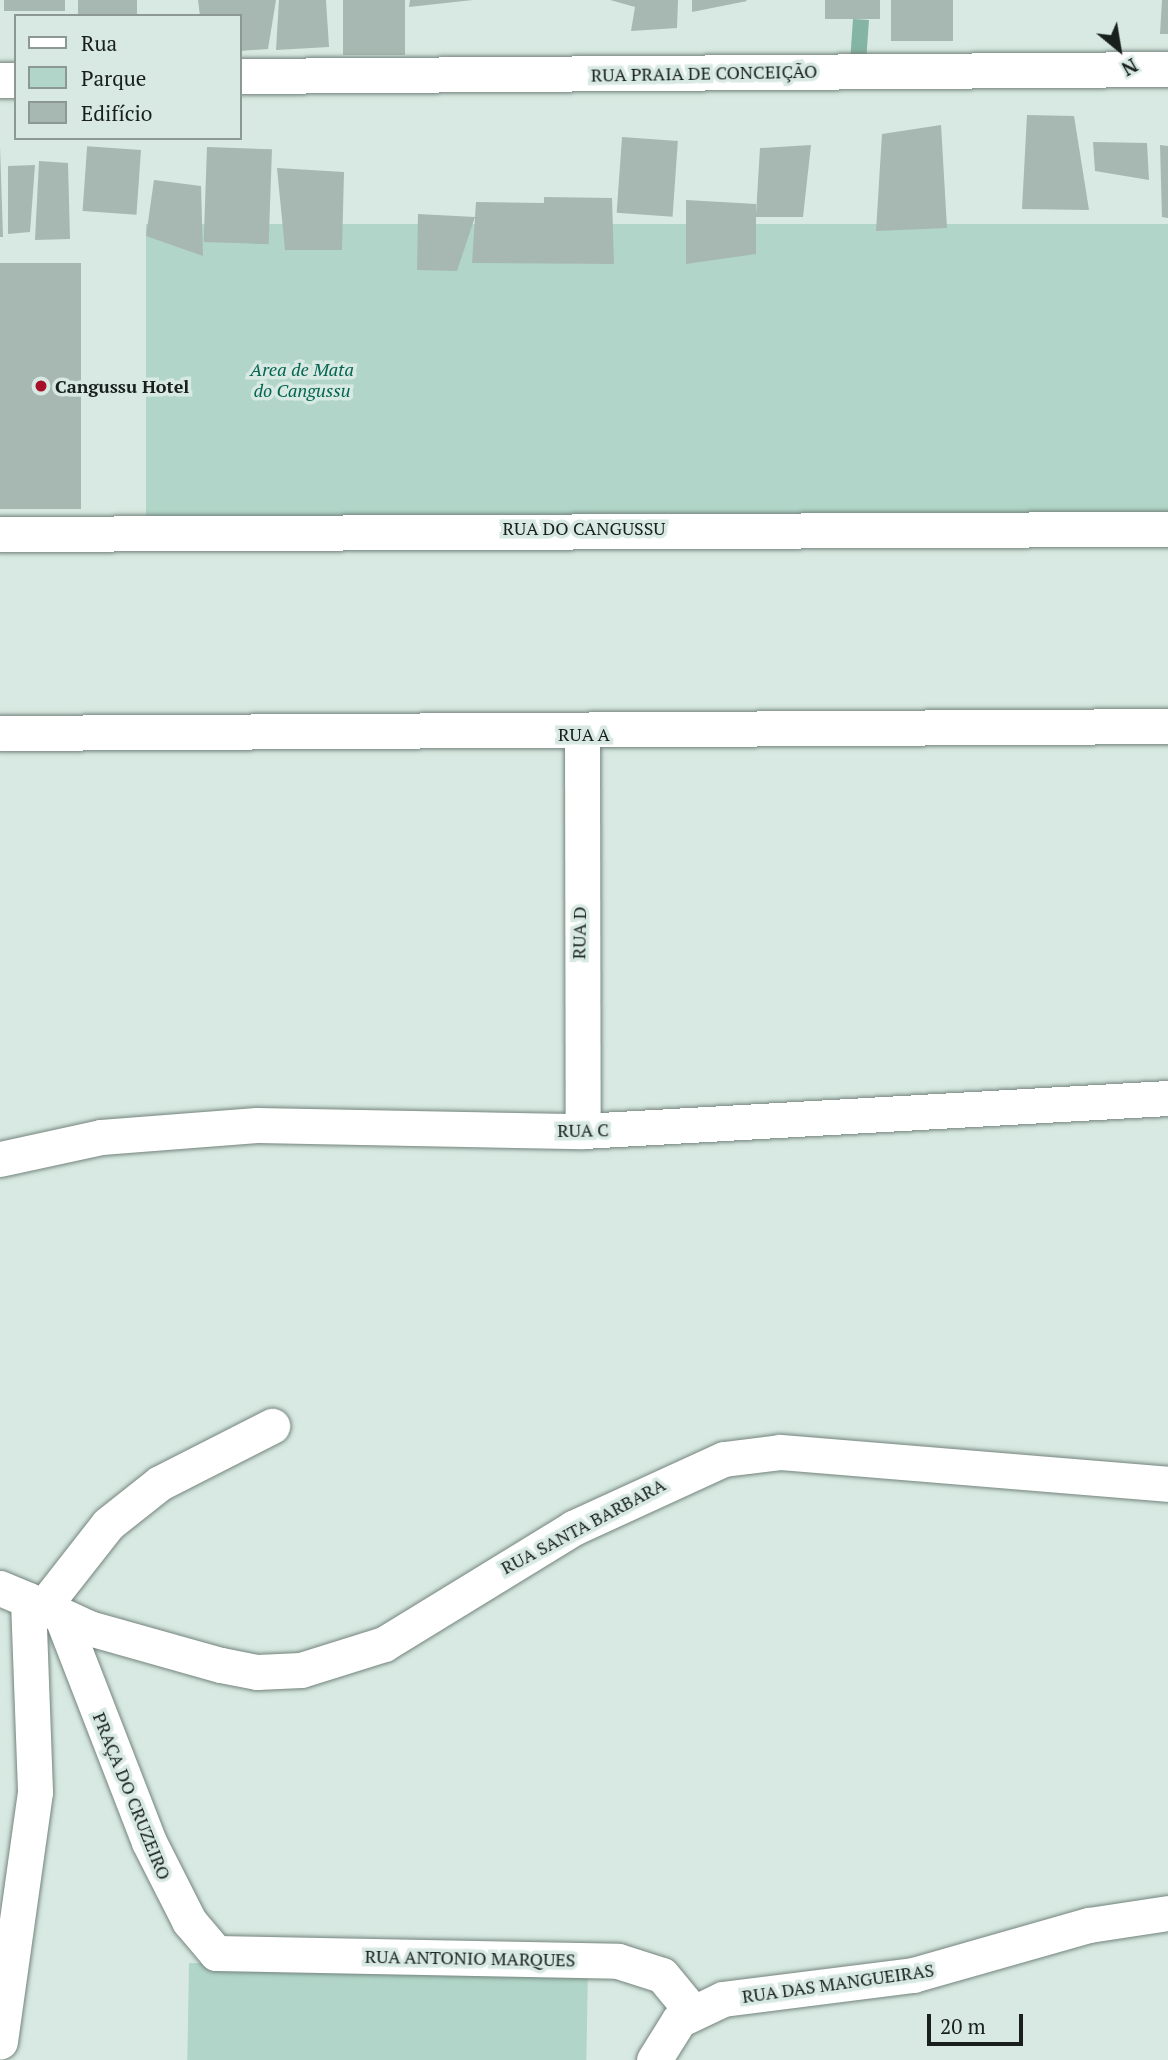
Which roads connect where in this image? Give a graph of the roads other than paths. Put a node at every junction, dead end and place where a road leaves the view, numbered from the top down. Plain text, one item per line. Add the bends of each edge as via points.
1 (1168, 69) edge
2 (242, 76) edge
3 (1168, 529) edge
4 (0, 534) edge
5 (1168, 726) edge
6 (0, 733) edge
7 (582, 734) junction
8 (1168, 1098) edge
9 (583, 1131) junction
10 (0, 1159) edge
11 (272, 1426) dead end
12 (1168, 1484) edge
13 (33, 1602) edge
14 (1168, 1913) edge
15 (229, 1958) joint
16 (691, 2010) junction
17 (0, 2042) edge
18 (654, 2060) edge

1 - 2 street, RUA PRAIA DE CONCEIÇÃO
3 - 4 street, RUA DO CANGUSSU
5 - 7 street, RUA A
6 - 7 street, RUA A
7 - 9 street, RUA D
8 - 9 street, RUA C
9 - 10 street, RUA C via 257,1125 101,1137
11 - 13 street via 160,1483 108,1524
12 - 13 street, RUA SANTA BARBARA via 780,1452 724,1459 573,1528 384,1644 301,1670 257,1672 221,1665
13 - 15 street, PRAÇA DO CRUZEIRO via 171,1890 199,1938
13 - 17 street via 35,1792
14 - 16 street, RUA DAS MANGUEIRAS via 1089,1925 913,1975 748,1995
15 - 16 street, RUA ANTONIO MARQUES via 618,1961 662,1975
16 - 18 street

